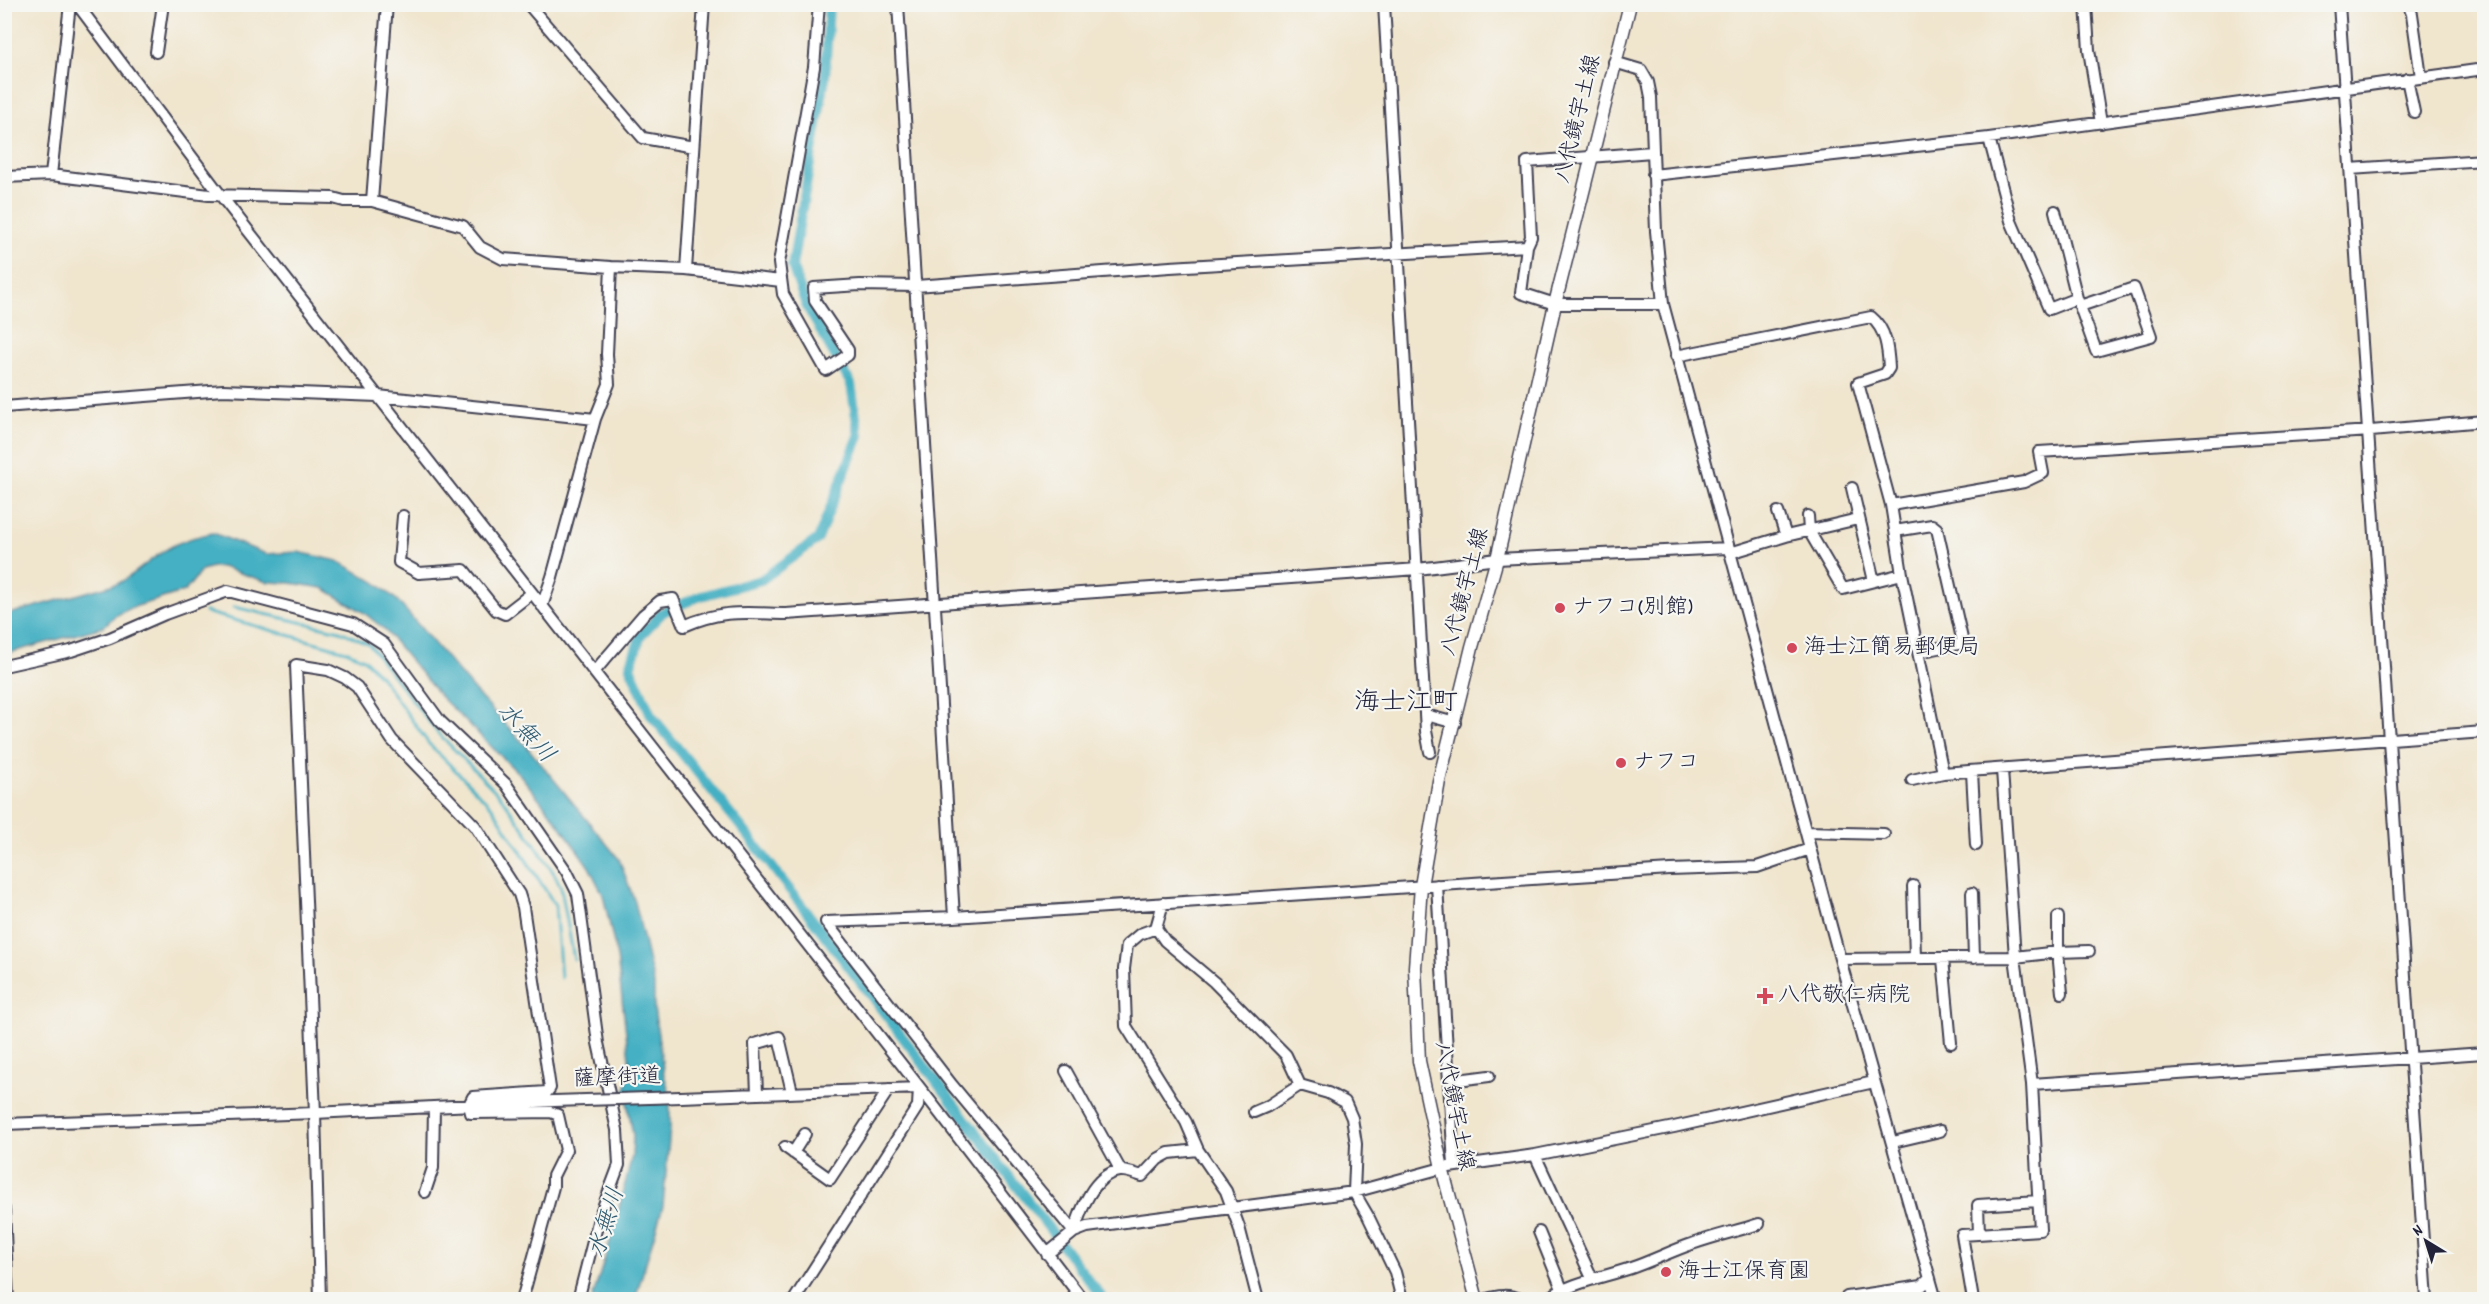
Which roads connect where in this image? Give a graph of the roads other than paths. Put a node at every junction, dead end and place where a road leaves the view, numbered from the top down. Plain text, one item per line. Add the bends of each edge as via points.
1 (70, 4) edge
2 (76, 4) edge
3 (163, 4) edge
4 (387, 4) edge
5 (528, 4) edge
6 (704, 4) edge
7 (819, 4) edge
8 (898, 4) edge
9 (1384, 4) edge
10 (1630, 4) edge
11 (2086, 4) edge
12 (2339, 4) edge
13 (2408, 4) edge
14 (156, 52) dead end
15 (1614, 62) junction
16 (2484, 69) edge
17 (2421, 77) junction
18 (2407, 79) junction
19 (2345, 87) junction
20 (2414, 112) dead end
21 (2101, 123) junction
22 (1989, 138) junction
23 (694, 147) junction
24 (1652, 152) junction
25 (1591, 158) junction
26 (2484, 160) edge
27 (2350, 169) junction
28 (51, 175) junction
29 (1653, 175) junction
30 (4, 177) edge
31 (222, 196) junction
32 (372, 201) junction
33 (2055, 211) dead end
34 (1527, 246) junction
35 (1399, 254) junction
36 (611, 267) junction
37 (686, 270) junction
38 (781, 281) junction
39 (916, 286) junction
40 (2078, 302) junction
41 (1555, 304) junction
42 (1663, 304) junction
43 (1676, 356) junction
44 (378, 396) junction
45 (4, 407) edge
46 (595, 419) junction
47 (2484, 422) edge
48 (2370, 431) junction
49 (1852, 488) dead end
50 (1891, 505) junction
51 (1778, 512) dead end
52 (403, 516) dead end
53 (1808, 516) dead end
54 (1858, 519) junction
55 (1809, 531) junction
56 (1895, 531) junction
57 (1786, 536) junction
58 (1729, 550) junction
59 (1497, 559) junction
60 (1418, 569) junction
61 (1902, 574) junction
62 (1874, 581) junction
63 (532, 593) junction
64 (934, 602) junction
65 (542, 606) junction
66 (1919, 652) junction
67 (4, 666) edge
68 (594, 672) junction
69 (1426, 716) junction
70 (1455, 723) junction
71 (2484, 732) edge
72 (2390, 738) junction
73 (1430, 752) dead end
74 (2002, 770) junction
75 (1972, 772) junction
76 (1943, 773) junction
77 (1912, 780) dead end
78 (1806, 832) junction
79 (1884, 834) dead end
80 (1976, 845) dead end
81 (1810, 849) junction
82 (1437, 885) junction
83 (1421, 886) junction
84 (1913, 886) dead end
85 (1972, 893) dead end
86 (1163, 903) junction
87 (954, 916) junction
88 (2058, 917) dead end
89 (1156, 928) junction
90 (2089, 951) dead end
91 (2058, 952) junction
92 (2015, 957) junction
93 (1915, 958) junction
94 (1974, 958) junction
95 (1840, 959) junction
96 (1942, 959) junction
97 (2062, 993) dead end
98 (1951, 1042) dead end
99 (2484, 1053) edge
100 (2412, 1058) junction
101 (1066, 1071) dead end
102 (1489, 1076) dead end
103 (1450, 1081) junction
104 (1874, 1082) junction
105 (2032, 1084) junction
106 (1300, 1085) junction
107 (919, 1088) junction
108 (889, 1089) junction
109 (792, 1092) junction
110 (757, 1093) junction
111 (469, 1105) junction
112 (434, 1107) junction
113 (1254, 1112) dead end
114 (315, 1113) junction
115 (4, 1124) edge
116 (1940, 1131) dead end
117 (805, 1134) dead end
118 (1893, 1143) junction
119 (1198, 1150) junction
120 (1535, 1155) junction
121 (1448, 1166) junction
122 (1121, 1171) junction
123 (425, 1192) dead end
124 (1354, 1192) junction
125 (2038, 1201) junction
126 (1231, 1208) junction
127 (4, 1209) edge
128 (5, 1224) edge
129 (1759, 1224) dead end
130 (1074, 1232) junction
131 (1539, 1232) dead end
132 (1979, 1234) junction
133 (1047, 1254) junction
134 (1592, 1278) junction
135 (1930, 1278) junction
136 (1562, 1288) junction
137 (8, 1299) edge
138 (320, 1299) edge
139 (522, 1299) edge
140 (578, 1299) edge
141 (794, 1299) edge
142 (1083, 1299) edge
143 (1258, 1299) edge
144 (1402, 1299) edge
145 (1477, 1299) edge
146 (1484, 1299) edge
147 (1524, 1299) edge
148 (1545, 1299) edge
149 (1843, 1299) edge
150 (1936, 1299) edge
151 (1973, 1299) edge
152 (2427, 1299) edge

1 - 28 street
2 - 31 street
3 - 14 street
4 - 32 street
5 - 23 street via 643,138
6 - 23 street
7 - 38 street via 814,68 779,263
8 - 39 street
9 - 35 street
10 - 15 main road, 八代鏡宇土線
11 - 21 street
12 - 19 street
13 - 17 street
15 - 24 street via 1641,70 1648,82
15 - 25 main road, 八代鏡宇土線
16 - 17 street
17 - 18 street
18 - 19 street
18 - 20 street
19 - 21 street
19 - 27 street
21 - 22 street
22 - 29 street
22 - 40 street via 2012,221 2049,309
23 - 37 street
24 - 25 street
24 - 29 street
25 - 34 street via 1527,162 1532,237
25 - 41 main road, 八代鏡宇土線
26 - 27 street
27 - 48 street
28 - 30 street
28 - 31 street
29 - 42 street
31 - 32 street
31 - 44 street
32 - 36 street via 463,226 480,247 503,259
33 - 40 street
34 - 35 street
34 - 41 street via 1521,293
35 - 39 street
35 - 60 street
36 - 37 street
36 - 46 street via 609,384
37 - 38 street
38 - 39 street via 783,294 826,370 848,356 848,350 815,301 814,288
39 - 64 street
40 - 40 street via 2134,288 2151,336 2096,351
41 - 42 street
41 - 59 main road, 八代鏡宇土線
42 - 43 street
43 - 50 street via 1871,317 1883,330 1889,368 1885,374 1858,383
43 - 58 street
44 - 45 street via 223,390
44 - 46 street
44 - 63 street
46 - 65 street
47 - 48 street
48 - 50 street via 2039,452 2043,473 2024,482
48 - 72 street
49 - 54 street
50 - 56 street
51 - 57 street
52 - 63 street via 399,562 419,573 464,570 496,610 505,614
53 - 55 street
54 - 55 street
54 - 62 street
55 - 57 street
55 - 62 street via 1843,589
56 - 61 street
56 - 66 street via 1932,525 1937,529 1963,643
57 - 58 street
58 - 59 street
58 - 78 street
59 - 60 street
59 - 70 main road, 八代鏡宇土線
60 - 64 street
60 - 69 street
61 - 62 street
61 - 66 street
63 - 65 street
64 - 68 street via 786,614 727,613 709,615 684,626 673,599 660,601
64 - 87 street
65 - 68 street
66 - 76 street
67 - 140 street via 72,651 228,591 353,624 384,644 440,721 506,784 578,894 598,1043 617,1130 619,1165 599,1218
68 - 107 street
69 - 70 street
69 - 73 street
70 - 83 main road, 八代鏡宇土線 via 1439,781
71 - 72 street
72 - 74 street
72 - 100 street
74 - 75 street
74 - 92 street
75 - 76 street
75 - 80 street
76 - 77 street
78 - 79 street
78 - 81 street
81 - 82 street via 1757,867
81 - 95 street
82 - 83 street
82 - 103 street
83 - 86 street
83 - 121 main road, 八代鏡宇土線 via 1415,967 1419,1061
84 - 93 street
85 - 94 street
86 - 87 street
86 - 89 street
87 - 130 street via 826,922 952,1085
88 - 91 street
89 - 106 street via 1164,941 1214,982 1286,1055
89 - 119 street via 1127,945 1126,1026 1186,1122
90 - 91 street
91 - 92 street
91 - 97 street
92 - 94 street
92 - 105 street
93 - 95 street
93 - 96 street
94 - 96 street
95 - 104 street
96 - 98 street
99 - 100 street
100 - 105 street
100 - 152 street
101 - 122 street
102 - 103 street
103 - 121 street
104 - 118 street
104 - 120 street
105 - 125 street
106 - 113 street
106 - 124 street via 1346,1102 1356,1144
107 - 108 street, 薩摩街道
107 - 133 street
107 - 141 street via 918,1106
108 - 109 street, 薩摩街道
108 - 117 street via 830,1179 789,1150
109 - 110 street, 薩摩街道
109 - 110 street via 779,1037 755,1044
110 - 111 street, 薩摩街道, bridge
111 - 112 street, 薩摩街道
111 - 114 street via 473,1097 547,1092 550,1088 519,894 476,826 392,740 357,687 328,670 296,665
111 - 139 street via 471,1113 558,1115 566,1150 553,1176
112 - 114 street, 薩摩街道
112 - 123 street via 433,1168
114 - 115 street, 薩摩街道
114 - 138 street
116 - 118 street
118 - 135 street
119 - 122 street via 1168,1153 1142,1176
119 - 126 street via 1226,1191
120 - 121 street
120 - 134 street
121 - 124 street
121 - 145 main road, 八代鏡宇土線
122 - 130 street via 1102,1178 1079,1214
124 - 126 street
124 - 144 street via 1395,1272
125 - 132 street via 2040,1230
125 - 132 street via 1975,1203
126 - 130 street
126 - 143 street
127 - 128 street
128 - 137 street
129 - 134 street
130 - 133 street
131 - 136 street
132 - 151 street via 1962,1235
133 - 142 street
134 - 136 street
135 - 149 street via 1922,1287
135 - 150 street
136 - 148 street
146 - 147 street via 1497,1295

